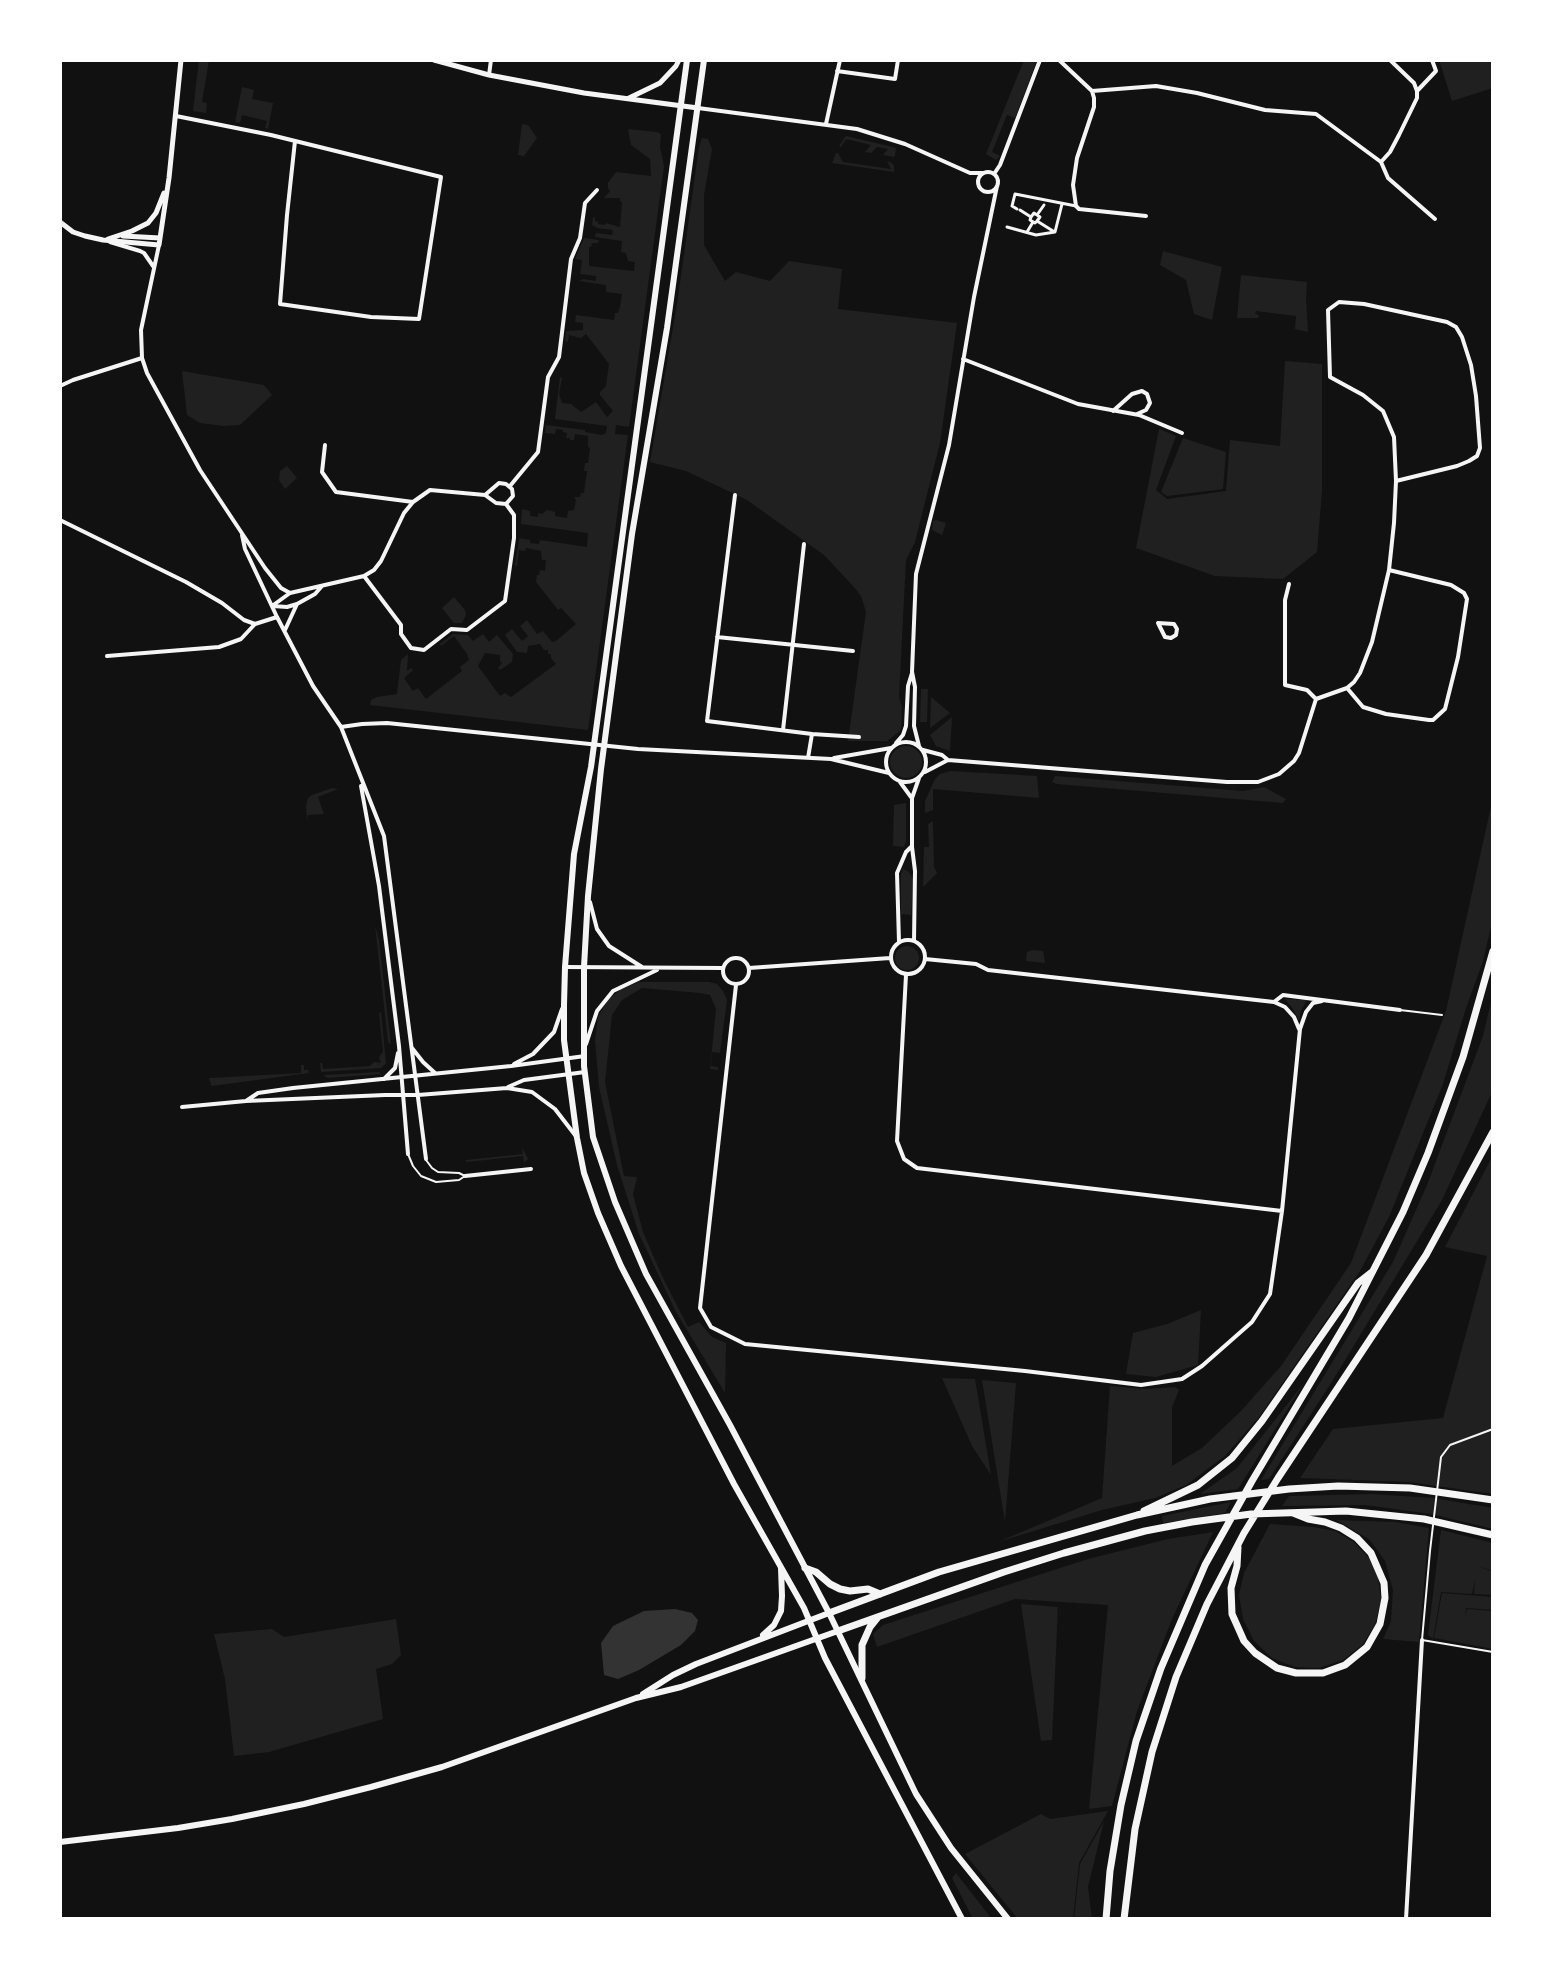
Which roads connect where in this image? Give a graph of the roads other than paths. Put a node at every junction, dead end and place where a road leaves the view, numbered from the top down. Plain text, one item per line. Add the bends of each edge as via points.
1 (181, 60) edge
2 (434, 60) edge
3 (491, 60) edge
4 (679, 60) edge
5 (687, 60) edge
6 (704, 60) edge
7 (840, 60) edge
8 (898, 60) edge
9 (1040, 60) edge
10 (1059, 60) edge
11 (1390, 60) edge
12 (1432, 60) edge
13 (837, 71) junction
14 (489, 75) junction
15 (1092, 91) junction
16 (1417, 91) junction
17 (627, 99) junction
18 (680, 106) junction
19 (698, 108) junction
20 (176, 116) junction
21 (826, 124) junction
22 (295, 141) junction
23 (1381, 162) junction
24 (970, 173) junction
25 (984, 173) junction
26 (994, 174) junction
27 (169, 178) junction
28 (978, 182) junction
29 (997, 186) junction
30 (597, 190) dead end
31 (988, 191) junction
32 (994, 203) junction
33 (1045, 203) junction
34 (1062, 204) junction
35 (1076, 206) junction
36 (1146, 216) dead end
37 (1435, 219) dead end
38 (1034, 220) junction
39 (60, 222) edge
40 (1007, 227) dead end
41 (1027, 232) junction
42 (1055, 232) junction
43 (119, 236) junction
44 (160, 238) junction
45 (103, 240) junction
46 (159, 245) junction
47 (153, 268) junction
48 (142, 358) junction
49 (963, 359) junction
50 (60, 386) edge
51 (1113, 411) junction
52 (1133, 414) junction
53 (1182, 433) dead end
54 (326, 445) dead end
55 (1396, 481) junction
56 (510, 486) junction
57 (484, 495) junction
58 (735, 495) dead end
59 (412, 502) junction
60 (506, 504) junction
61 (60, 520) edge
62 (242, 534) junction
63 (804, 544) dead end
64 (1389, 570) junction
65 (364, 576) junction
66 (1289, 584) dead end
67 (322, 586) junction
68 (290, 593) junction
69 (297, 604) junction
70 (272, 606) junction
71 (277, 617) junction
72 (255, 624) junction
73 (284, 631) junction
74 (717, 637) junction
75 (1169, 638) joint
76 (792, 645) junction
77 (852, 651) dead end
78 (107, 656) dead end
79 (912, 672) junction
80 (1347, 688) junction
81 (1317, 699) junction
82 (341, 727) junction
83 (783, 730) junction
84 (812, 734) junction
85 (859, 737) dead end
86 (896, 744) junction
87 (891, 748) junction
88 (921, 748) junction
89 (808, 758) junction
90 (831, 759) junction
91 (948, 760) junction
92 (889, 773) junction
93 (923, 773) junction
94 (359, 777) junction
95 (919, 778) junction
96 (899, 781) junction
97 (912, 798) junction
98 (912, 847) junction
99 (588, 896) junction
100 (914, 941) junction
101 (899, 942) junction
102 (1493, 951) edge
103 (890, 958) junction
104 (925, 959) junction
105 (565, 967) junction
106 (584, 967) junction
107 (643, 967) junction
108 (723, 968) junction
109 (749, 968) junction
110 (660, 969) junction
111 (906, 975) junction
112 (736, 985) junction
113 (1322, 1001) junction
114 (1274, 1002) junction
115 (564, 1005) junction
116 (1400, 1010) joint
117 (1442, 1015) dead end
118 (1300, 1029) junction
119 (585, 1045) junction
120 (399, 1046) junction
121 (412, 1047) junction
122 (585, 1056) junction
123 (566, 1059) junction
124 (511, 1066) junction
125 (585, 1072) junction
126 (435, 1073) junction
127 (568, 1075) junction
128 (416, 1076) junction
129 (402, 1077) junction
130 (383, 1079) junction
131 (507, 1088) junction
132 (403, 1094) junction
133 (418, 1095) junction
134 (246, 1101) junction
135 (182, 1107) dead end
136 (1493, 1132) edge
137 (577, 1138) junction
138 (408, 1154) joint
139 (426, 1159) joint
140 (531, 1169) dead end
141 (465, 1176) junction
142 (1282, 1211) junction
143 (1375, 1270) junction
144 (1493, 1429) edge
145 (1493, 1500) edge
146 (1291, 1512) junction
147 (1137, 1515) junction
148 (1493, 1535) edge
149 (1239, 1544) junction
150 (781, 1564) junction
151 (805, 1568) junction
152 (880, 1594) junction
153 (829, 1613) junction
154 (878, 1617) junction
155 (808, 1620) junction
156 (838, 1631) junction
157 (759, 1639) junction
158 (817, 1639) junction
159 (1422, 1640) junction
160 (1493, 1652) edge
161 (862, 1678) junction
162 (636, 1698) junction
163 (60, 1842) edge
164 (962, 1919) edge
165 (1008, 1919) edge
166 (1106, 1919) edge
167 (1124, 1919) edge
168 (1406, 1919) edge

1 - 20 street
2 - 14 street
3 - 14 street
4 - 17 street via 660,83
5 - 18 main road
6 - 19 main road
7 - 13 street
8 - 13 street via 895,79
9 - 26 street
10 - 15 street
11 - 16 street
12 - 16 street via 1436,71
13 - 21 street
14 - 17 street
15 - 23 street via 1156,86 1265,110 1316,114
15 - 35 street via 1094,107 1073,184
16 - 23 street via 1399,135
17 - 18 street
18 - 19 street
18 - 105 main road via 591,767 574,854
19 - 21 street
19 - 99 main road via 667,328 632,534
20 - 22 street
20 - 27 street
21 - 24 street via 905,144
22 - 22 street via 280,304 371,317 419,319 441,177
23 - 37 street via 1388,178
24 - 25 street
24 - 28 street
25 - 26 street
25 - 28 street
26 - 29 street
27 - 43 street via 153,218
27 - 44 street
28 - 31 street
29 - 31 street
29 - 32 street
30 - 56 street via 585,203 580,238 571,259 559,357 548,377 538,452
31 - 32 street
32 - 49 street
33 - 34 street
33 - 38 street via 1037,215 1040,217
33 - 38 street via 1015,194 1012,206
34 - 35 street
34 - 42 street
35 - 36 street
38 - 41 street
38 - 42 street
39 - 45 street via 73,232
40 - 41 street
41 - 42 street
43 - 44 street
43 - 45 street
44 - 46 street
45 - 46 street
45 - 47 street via 140,250
46 - 47 street
47 - 48 street via 141,330
48 - 50 street
48 - 62 street via 195,461
49 - 51 street via 1061,399
49 - 79 street via 949,445 916,573
51 - 52 street
51 - 52 street via 1132,393 1142,391 1150,398 1149,407
52 - 53 street
54 - 59 street via 322,472 336,492
55 - 55 street via 1394,437 1383,411 1364,395 1330,377 1328,310 1339,302 1452,324 1465,346 1476,396 1480,448 1477,456
55 - 64 street
56 - 57 street via 499,483
56 - 60 street via 513,496
57 - 59 street via 430,490
57 - 60 street
58 - 74 street
59 - 65 street via 381,561
60 - 65 street via 514,515 514,538 505,601 466,630 451,629 424,650 411,648 401,634 401,625
61 - 72 street via 186,582 244,621
62 - 68 street via 281,588
62 - 70 street
63 - 76 street
64 - 80 street via 1372,642 1360,673
64 - 80 street via 1451,585 1467,599 1458,657 1444,709 1433,720 1386,714 1363,707
65 - 67 street
66 - 81 street via 1285,600 1284,685 1307,690
67 - 68 street
67 - 69 street
68 - 70 street
69 - 70 street
69 - 73 street
70 - 71 street
71 - 72 street
71 - 73 street
72 - 78 street via 240,639 219,647
73 - 82 street via 320,698
74 - 76 street
74 - 83 street via 707,720
75 - 75 street via 1177,633 1175,626 1158,623 1163,635
76 - 77 street
76 - 83 street
79 - 86 street via 906,726
79 - 88 street via 915,735
80 - 81 street
81 - 91 street via 1294,761 1280,774 1258,782
82 - 89 street via 387,723 638,749
82 - 94 street
83 - 84 street
84 - 85 street
84 - 89 street
86 - 87 street
86 - 88 street via 909,741
87 - 90 street
87 - 92 street via 886,759
88 - 91 street
88 - 93 street via 926,760
89 - 90 street
90 - 92 street
91 - 93 street
92 - 96 street
93 - 95 street
94 - 120 street via 379,886
94 - 121 street via 384,836
95 - 96 street
95 - 97 street
96 - 97 street
97 - 98 street
98 - 100 street
98 - 101 street via 897,873
99 - 106 main road
99 - 107 street via 597,929 609,946
100 - 101 street
100 - 104 street via 922,948
101 - 103 street via 892,948
102 - 143 highway via 1447,1105
103 - 109 street
103 - 111 street via 893,968
104 - 111 street via 921,969
104 - 114 street via 976,964 988,970
105 - 106 street
105 - 115 main road
106 - 107 street
106 - 119 main road
107 - 110 street
108 - 109 street via 725,962 738,957
108 - 110 street
108 - 112 street via 724,977
109 - 112 street via 748,978
110 - 119 street via 613,991 597,1011
111 - 142 street via 897,1141 904,1159 917,1168
112 - 142 street via 700,1308 711,1327 745,1344 1142,1385 1182,1379 1252,1322 1270,1294
113 - 114 street via 1283,995
113 - 116 street
113 - 118 street via 1313,1003
114 - 118 street via 1285,1007
115 - 123 main road
115 - 124 street via 554,1032 533,1054
116 - 117 lane
118 - 142 street
119 - 122 main road
120 - 129 street
120 - 130 street via 395,1068
121 - 126 street
121 - 128 street
122 - 123 street
122 - 125 main road
123 - 124 street
123 - 127 main road
124 - 126 street
125 - 127 street
125 - 151 main road via 593,1137 646,1274
126 - 128 street
127 - 131 street via 524,1080
127 - 137 main road
128 - 129 street
128 - 133 street
129 - 130 street
129 - 132 street
130 - 134 street via 258,1093
131 - 133 street
131 - 137 street via 532,1092 555,1109
132 - 133 street
132 - 134 street
132 - 138 street
133 - 139 street
134 - 135 street
136 - 149 highway via 1426,1255 1278,1478
137 - 150 main road via 594,1203 621,1266 734,1484
138 - 141 lane via 421,1176 436,1182
139 - 141 lane via 438,1172
140 - 141 street
143 - 147 highway via 1358,1283 1232,1458 1198,1485
143 - 166 highway via 1221,1536 1173,1638 1136,1741 1114,1842
144 - 159 lane via 1450,1445 1441,1457
145 - 147 highway via 1410,1488 1330,1487 1210,1499
146 - 148 highway via 1398,1515
146 - 149 highway via 1341,1528 1364,1545 1378,1566 1385,1598 1380,1624 1367,1647 1345,1665 1323,1672 1296,1673 1278,1668 1244,1641 1232,1614 1231,1588
146 - 154 highway via 1218,1518 1145,1531 1014,1569
147 - 152 highway via 939,1572
149 - 167 highway via 1196,1628 1159,1727 1135,1829
150 - 155 main road
150 - 157 main road via 781,1611 774,1625
151 - 152 highway via 840,1589 868,1589
151 - 153 main road
152 - 153 highway
153 - 155 main road
153 - 156 main road
154 - 156 highway
154 - 161 highway via 862,1646
155 - 157 main road
155 - 158 main road
156 - 158 main road
156 - 161 main road
157 - 162 main road via 673,1675
158 - 162 main road via 681,1687
158 - 164 main road
159 - 160 lane
159 - 168 street
161 - 165 main road via 916,1794 951,1848
162 - 163 main road via 442,1767 304,1804 178,1828

